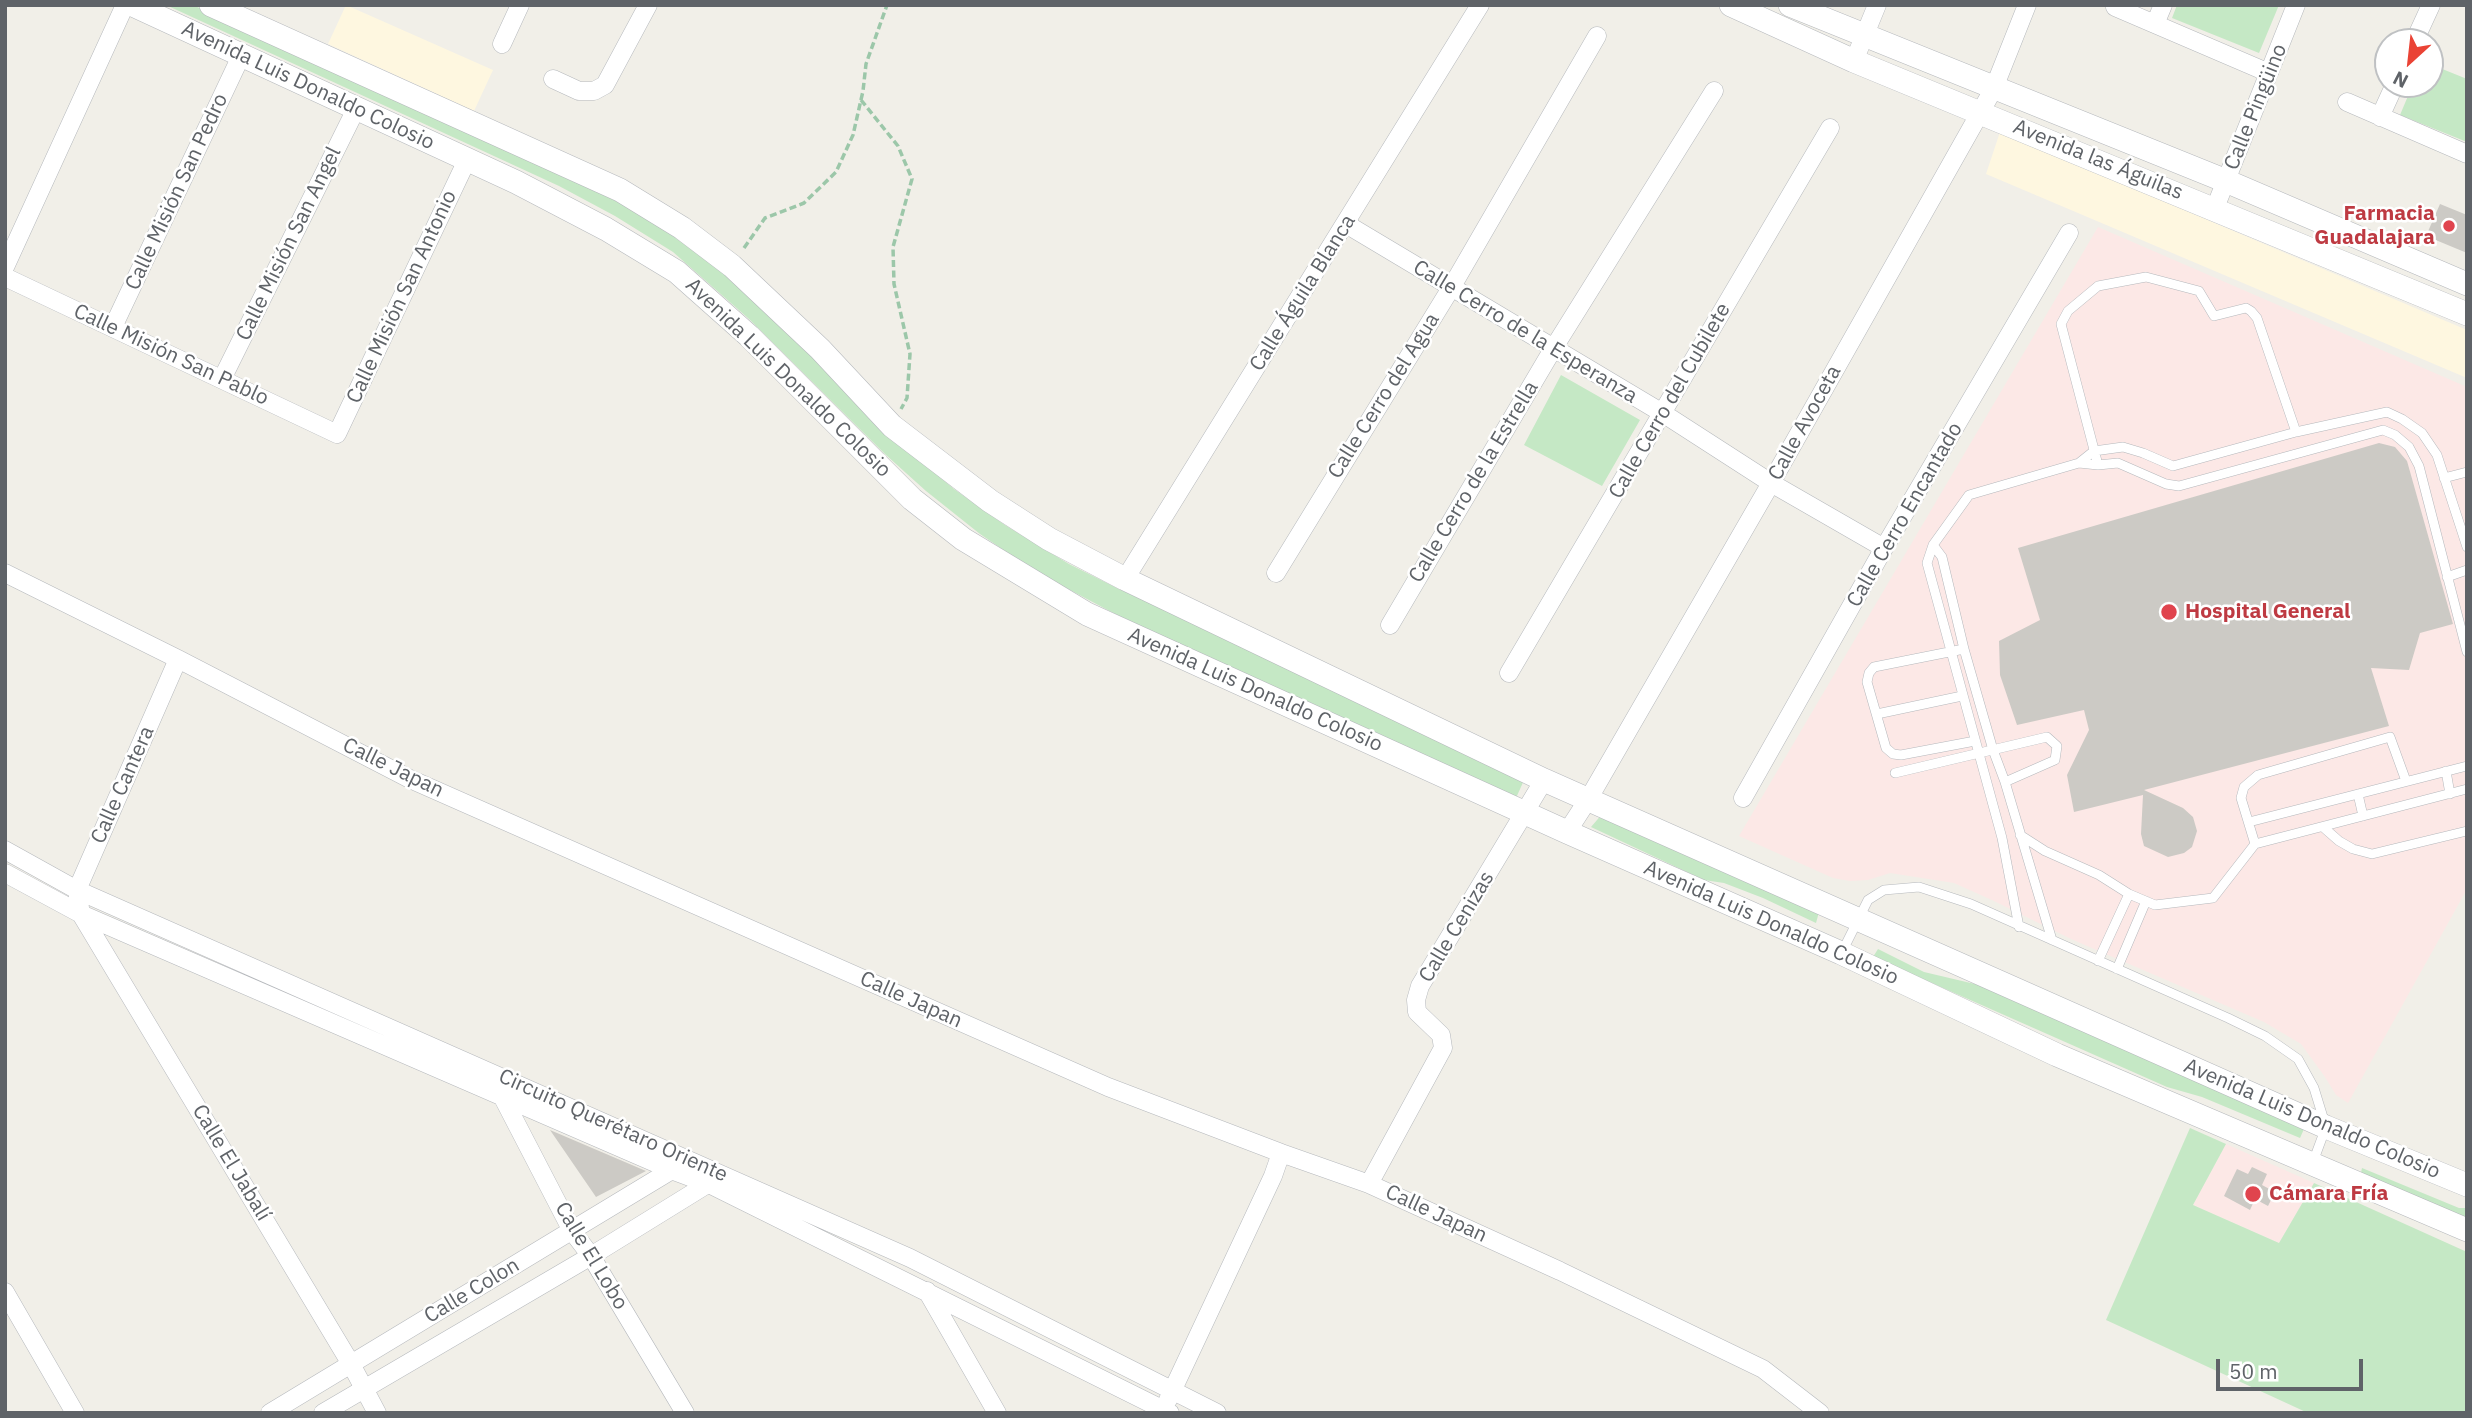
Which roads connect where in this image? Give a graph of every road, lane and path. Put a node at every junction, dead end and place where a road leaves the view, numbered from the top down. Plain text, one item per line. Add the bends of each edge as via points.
1 (211, 5) edge
2 (520, 5) edge
3 (648, 5) edge
4 (887, 5) edge
5 (1480, 5) edge
6 (1790, 5) edge
7 (1877, 5) edge
8 (2027, 5) edge
9 (2163, 5) edge
10 (2296, 5) edge
11 (2431, 5) edge
12 (133, 6) edge
13 (1735, 6) edge
14 (2115, 7) edge
15 (2155, 24) junction
16 (2420, 28) edge
17 (1597, 36) dead end
18 (1864, 37) junction
19 (502, 44) dead end
20 (241, 56) junction
21 (1854, 61) junction
22 (2269, 73) junction
23 (553, 79) dead end
24 (1994, 88) junction
25 (1714, 91) dead end
26 (2389, 98) edge
27 (861, 100) junction
28 (2347, 102) dead end
29 (356, 109) junction
30 (1980, 112) junction
31 (2380, 117) junction
32 (1830, 128) dead end
33 (2467, 154) edge
34 (467, 160) junction
35 (2226, 181) junction
36 (2216, 208) junction
37 (1346, 224) junction
38 (2069, 233) dead end
39 (732, 266) junction
40 (5, 267) edge
41 (5, 276) edge
42 (2467, 284) edge
43 (1451, 288) junction
44 (2467, 314) edge
45 (113, 327) junction
46 (1553, 349) junction
47 (222, 379) junction
48 (1664, 414) junction
49 (892, 426) junction
50 (2296, 432) junction
51 (337, 434) joint
52 (2094, 451) junction
53 (2079, 463) junction
54 (2098, 465) junction
55 (2467, 472) edge
56 (2444, 478) junction
57 (1771, 482) junction
58 (1933, 545) junction
59 (2467, 547) edge
60 (1884, 548) junction
61 (2467, 570) edge
62 (5, 573) edge
63 (1276, 573) dead end
64 (2448, 577) junction
65 (1125, 579) junction
66 (1390, 625) dead end
67 (2463, 626) edge
68 (1964, 649) junction
69 (2467, 652) edge
70 (1950, 653) junction
71 (178, 659) junction
72 (1509, 673) dead end
73 (1962, 695) junction
74 (1877, 714) junction
75 (1975, 741) junction
76 (1993, 750) junction
77 (1978, 752) junction
78 (2467, 766) edge
79 (2446, 771) junction
80 (1895, 773) dead end
81 (1544, 780) junction
82 (2406, 781) junction
83 (2006, 782) junction
84 (2467, 789) edge
85 (2358, 794) junction
86 (2450, 794) junction
87 (1589, 798) junction
88 (1744, 798) dead end
89 (1526, 813) junction
90 (2363, 816) junction
91 (2249, 822) junction
92 (2323, 827) junction
93 (2467, 831) edge
94 (1567, 832) junction
95 (2020, 835) junction
96 (2255, 844) junction
97 (5, 850) edge
98 (5, 873) edge
99 (77, 890) junction
100 (2129, 894) junction
101 (2146, 901) junction
102 (81, 914) junction
103 (1858, 919) junction
104 (2020, 927) junction
105 (2052, 940) junction
106 (1841, 953) junction
107 (2098, 961) junction
108 (2117, 969) junction
109 (502, 1096) junction
110 (2326, 1127) junction
111 (1281, 1153) junction
112 (688, 1158) junction
113 (2312, 1163) junction
114 (674, 1171) junction
115 (715, 1179) junction
116 (1369, 1184) junction
117 (2467, 1185) edge
118 (2467, 1230) edge
119 (572, 1231) junction
120 (591, 1256) junction
121 (910, 1258) junction
122 (5, 1292) edge
123 (928, 1292) junction
124 (351, 1364) junction
125 (363, 1389) junction
126 (1172, 1392) junction
127 (1167, 1411) edge
128 (75, 1413) edge
129 (270, 1413) edge
130 (323, 1413) edge
131 (377, 1413) edge
132 (685, 1413) edge
133 (997, 1413) edge
134 (1216, 1413) edge
135 (1820, 1413) edge

1 - 39 street, Avenida Luis Donaldo Colosio via 620,190
2 - 19 street
3 - 23 street via 605,85 579,91
4 - 27 path via 866,64
5 - 37 street, Calle Águila Blanca
6 - 18 street, Avenida las Águilas
7 - 18 street
8 - 24 street, Calle Avoceta
9 - 15 street
10 - 22 street, Calle Pingüino
11 - 16 street
12 - 20 street, Avenida Luis Donaldo Colosio
12 - 40 street
13 - 21 street, Avenida las Águilas
14 - 15 street
15 - 22 street
17 - 43 street, Calle Cerro del Agua
18 - 21 street
18 - 24 street, Avenida las Águilas
20 - 29 street, Avenida Luis Donaldo Colosio
20 - 45 street, Calle Misión San Pedro
21 - 30 street, Avenida las Águilas
22 - 35 street, Calle Pingüino
24 - 30 street, Calle Avoceta
24 - 35 street, Avenida las Águilas
25 - 46 street, Calle Cerro de la Estrella
26 - 31 street
27 - 39 path via 853,135 836,172 804,202 765,218
27 - 49 path via 898,146 912,179 893,247 894,284 910,355 907,398
28 - 31 street
29 - 34 street, Avenida Luis Donaldo Colosio
29 - 47 street, Calle Misión San Angel
30 - 36 street, Avenida las Águilas
30 - 57 street, Calle Avoceta
31 - 33 street
32 - 48 street, Calle Cerro del Cubilete
34 - 51 street, Calle Misión San Antonio
34 - 89 street, Avenida Luis Donaldo Colosio via 606,229 677,272 749,336 912,499 962,539 1087,614
35 - 36 street, Calle Pingüino
35 - 42 street, Avenida las Águilas
36 - 44 street, Avenida las Águilas
37 - 43 street, Calle Cerro de la Esperanza
37 - 65 street, Calle Águila Blanca
38 - 60 street, Calle Cerro Encantado
39 - 49 street, Avenida Luis Donaldo Colosio via 820,349
41 - 45 street, Calle Misión San Pablo
43 - 46 street, Calle Cerro de la Esperanza
43 - 63 street, Calle Cerro del Agua
45 - 47 street, Calle Misión San Pablo
46 - 48 street, Calle Cerro de la Esperanza
46 - 66 street, Calle Cerro de la Estrella
47 - 51 street, Calle Misión San Pablo
48 - 57 street, Calle Cerro de la Esperanza
48 - 72 street, Calle Cerro del Cubilete
49 - 65 street, Avenida Luis Donaldo Colosio via 990,501
50 - 52 lane via 2173,467 2123,447
50 - 52 lane via 2251,311 2246,308 2214,316 2199,291 2146,277 2098,286 2068,311 2061,324
50 - 56 lane via 2387,412 2422,433 2437,455
52 - 53 lane
52 - 54 lane
53 - 54 lane
53 - 58 lane via 1969,495
54 - 64 lane via 2118,463 2179,486 2383,430 2409,447 2419,467
55 - 56 lane
56 - 59 lane
57 - 60 street, Calle Cerro de la Esperanza
57 - 87 street, Calle Avoceta
58 - 68 lane via 1941,557
58 - 70 lane via 1927,564
60 - 88 street, Calle Cerro Encantado
61 - 64 lane
62 - 71 street, Calle Japan
64 - 67 lane
65 - 81 street, Avenida Luis Donaldo Colosio
67 - 69 lane
68 - 70 lane
68 - 76 lane
70 - 73 lane
70 - 74 lane via 1874,667 1867,682
71 - 99 street, Calle Cantera
71 - 111 street, Calle Japan via 410,779 1108,1087
73 - 74 lane
73 - 75 lane
74 - 75 lane via 1886,748 1893,754
75 - 77 lane
76 - 77 lane
76 - 83 lane
76 - 83 lane via 2047,737 2057,746 2055,760
77 - 80 lane
77 - 104 lane
78 - 79 lane
79 - 82 lane
79 - 86 lane
81 - 87 street, Avenida Luis Donaldo Colosio
81 - 89 street, Calle Cenizas
82 - 85 lane
82 - 91 lane via 2390,737 2258,775 2244,787 2241,798
83 - 95 lane
84 - 86 lane
85 - 90 lane
85 - 91 lane
86 - 90 lane
87 - 94 street, Calle Avoceta
87 - 103 street, Avenida Luis Donaldo Colosio
89 - 94 street, Avenida Luis Donaldo Colosio
89 - 116 street, Calle Cenizas via 1420,986 1417,1012 1441,1035 1443,1048
90 - 92 lane
91 - 96 lane
92 - 93 lane via 2353,849 2372,854
92 - 96 lane
94 - 106 street, Avenida Luis Donaldo Colosio
95 - 100 lane
95 - 105 lane
96 - 101 lane via 2213,898 2155,905
97 - 99 street, Circuito Querétaro Oriente
98 - 102 street, Circuito Querétaro Oriente
99 - 102 street
99 - 112 street, Circuito Querétaro Oriente
100 - 101 lane
100 - 107 lane
101 - 108 lane
102 - 109 street, Circuito Querétaro Oriente
102 - 124 street, Calle El Jabalí
103 - 104 lane via 1868,900 1884,890 1919,887
103 - 106 lane
103 - 110 street, Avenida Luis Donaldo Colosio
104 - 105 lane
105 - 107 lane
106 - 113 street, Avenida Luis Donaldo Colosio via 2057,1055
107 - 108 lane
108 - 110 lane via 2265,1036 2298,1059 2314,1088
109 - 114 street, Circuito Querétaro Oriente
109 - 119 street, Calle El Lobo
110 - 113 lane
110 - 117 street, Avenida Luis Donaldo Colosio
111 - 116 street, Calle Japan
111 - 126 street
112 - 114 street, Calle Colon
112 - 115 street, Circuito Querétaro Oriente
113 - 118 street, Avenida Luis Donaldo Colosio
114 - 115 street, Circuito Querétaro Oriente
114 - 119 street, Calle Colon
115 - 120 street, Calle Colon
115 - 121 street, Circuito Querétaro Oriente
115 - 123 street, Circuito Querétaro Oriente
116 - 135 street, Calle Japan via 1763,1368
119 - 120 street, Calle El Lobo
119 - 124 street, Calle Colon
120 - 125 street, Calle Colon
120 - 132 street, Calle El Lobo
121 - 123 street
121 - 126 street, Circuito Querétaro Oriente
122 - 128 street
123 - 127 street, Circuito Querétaro Oriente
123 - 133 street
124 - 125 street, Calle El Jabalí
124 - 129 street, Calle Colon
125 - 130 street, Calle Colon
125 - 131 street, Calle El Jabalí
126 - 127 street
126 - 134 street, Circuito Querétaro Oriente

